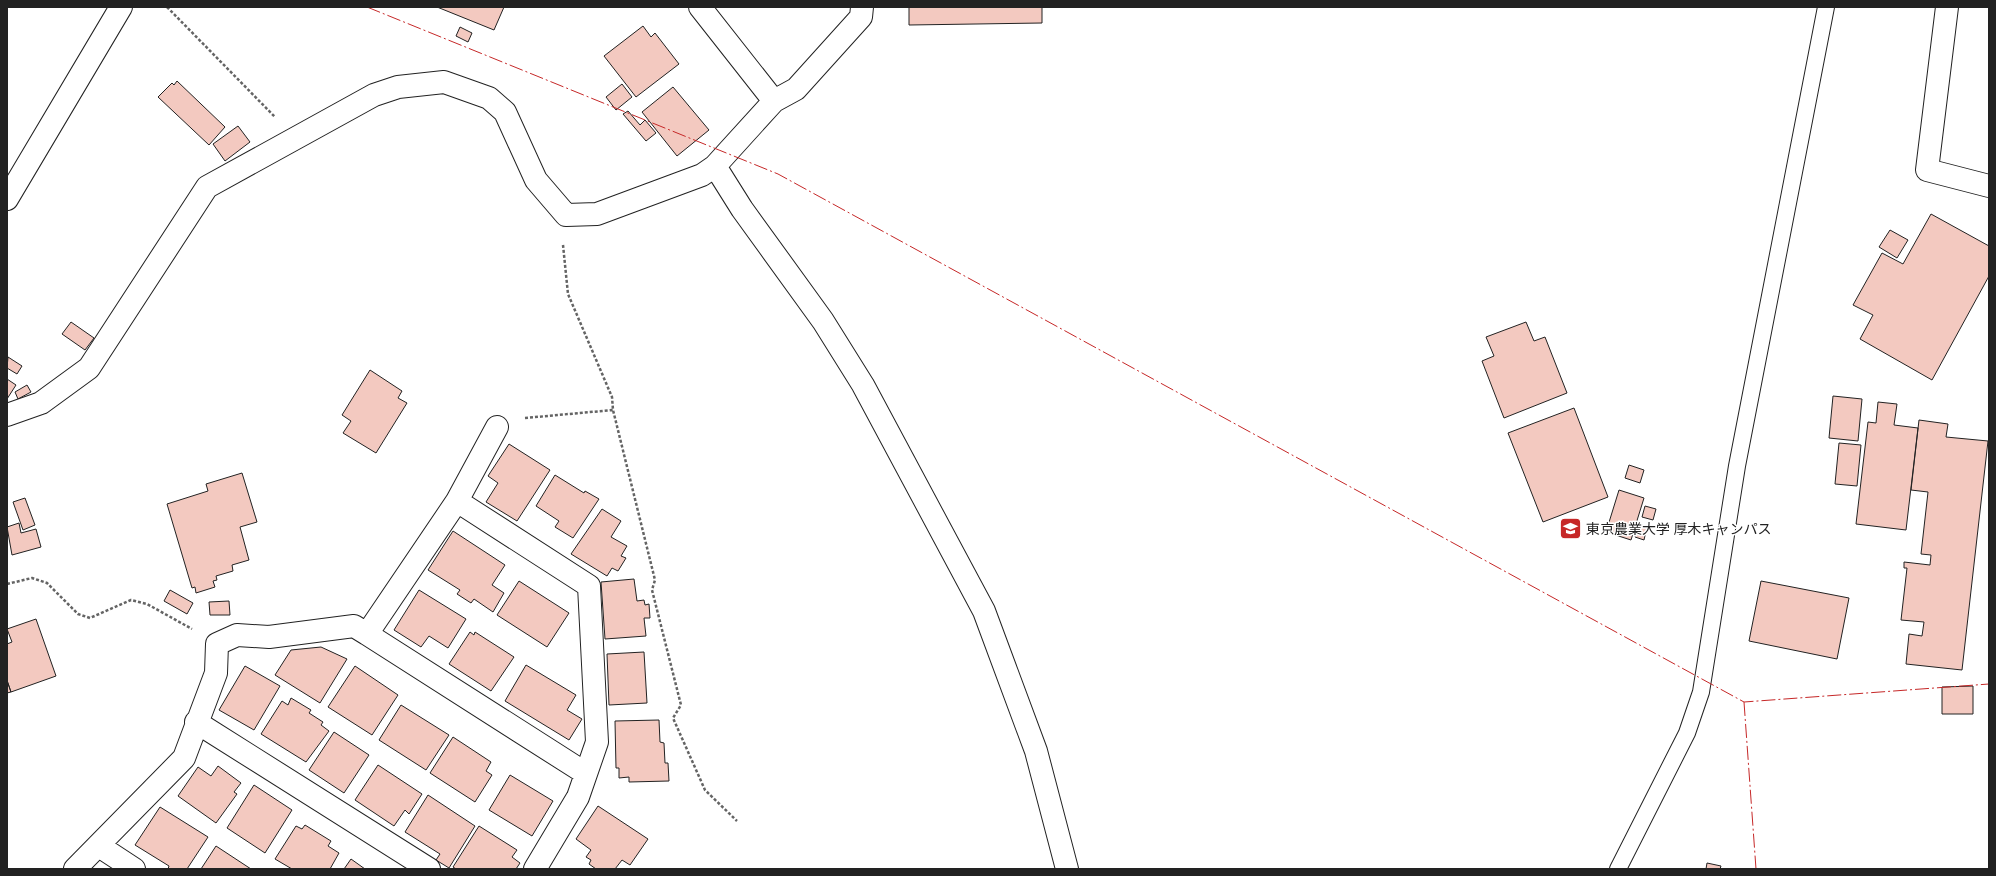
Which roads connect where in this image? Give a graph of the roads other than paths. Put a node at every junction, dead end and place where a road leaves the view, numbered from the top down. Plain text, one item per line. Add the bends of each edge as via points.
1 (121, 7) edge
2 (700, 7) edge
3 (862, 7) edge
4 (1826, 7) edge
5 (1947, 7) edge
6 (774, 101) junction
7 (715, 166) junction
8 (1989, 186) edge
9 (7, 199) edge
10 (7, 415) edge
11 (497, 427) road end
12 (456, 501) junction
13 (367, 634) junction
14 (196, 722) junction
15 (585, 773) junction
16 (99, 846) junction
17 (75, 869) edge
18 (134, 869) edge
19 (429, 869) edge
20 (535, 869) edge
21 (1067, 869) edge
22 (1618, 869) edge

1 - 9 street
2 - 6 street
3 - 6 street via 861,17 796,89
4 - 22 lane via 1737,466 1701,692 1687,733
5 - 8 street via 1927,170
6 - 7 street
7 - 10 street via 702,175 597,214 566,215 536,180 504,112 489,98 444,82 398,87 374,95 206,187 89,368 41,403
7 - 21 street via 742,209 823,321 863,385 984,611 1036,751
11 - 12 street
12 - 13 street
12 - 15 street via 589,586 597,742
13 - 14 street via 354,626 269,637 237,635 216,644 216,673
13 - 15 street
14 - 16 street via 184,758
14 - 19 street
15 - 20 street via 578,797
16 - 17 street
16 - 18 street

